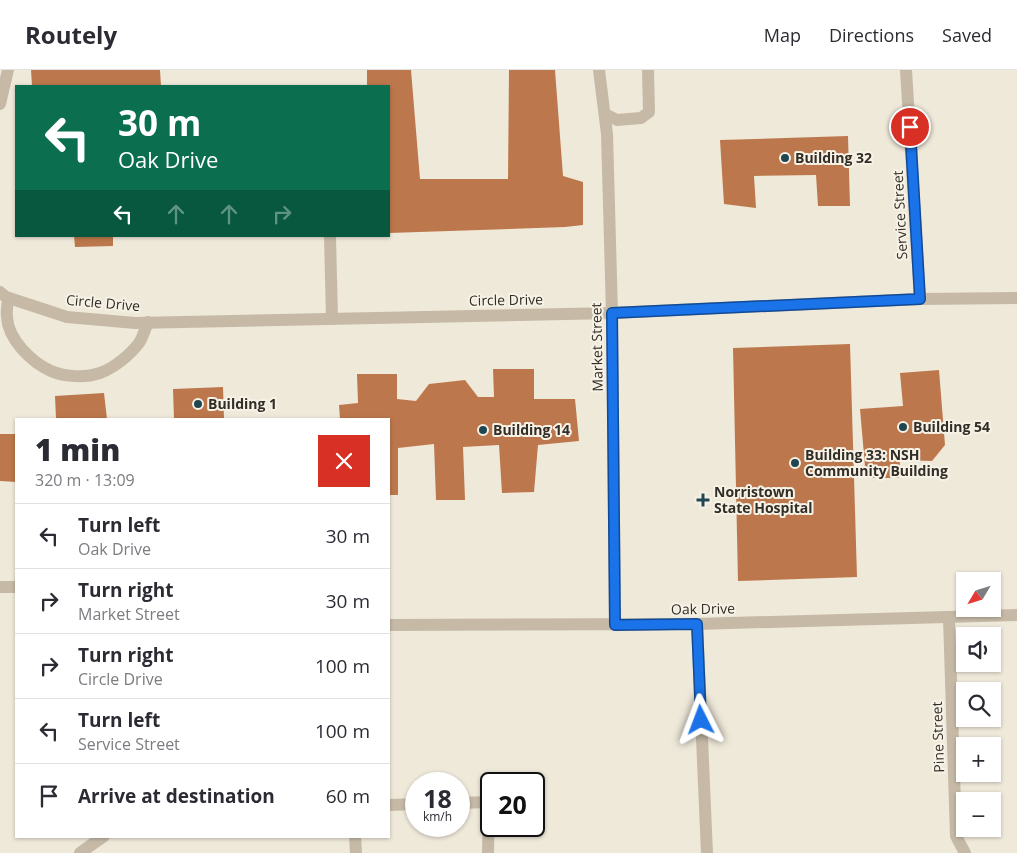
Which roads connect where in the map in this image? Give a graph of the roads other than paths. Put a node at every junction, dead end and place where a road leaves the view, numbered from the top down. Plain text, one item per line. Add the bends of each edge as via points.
1 (8, 70) edge
2 (599, 70) edge
3 (648, 70) edge
4 (906, 70) edge
5 (0, 104) edge
6 (606, 114) junction
7 (330, 237) edge
8 (4, 295) edge
9 (1017, 298) edge
10 (920, 299) junction
11 (612, 313) junction
12 (332, 319) junction
13 (148, 322) junction
14 (0, 587) edge
15 (15, 587) edge
16 (1017, 615) edge
17 (948, 618) junction
18 (697, 624) junction
19 (390, 625) edge
20 (615, 625) junction
21 (470, 803) edge
22 (405, 804) edge
23 (390, 805) edge
24 (101, 838) edge
25 (355, 838) edge
26 (80, 853) edge
27 (356, 853) edge
28 (488, 853) edge
29 (707, 853) edge
30 (965, 853) edge

1 - 5 lane
2 - 6 lane, Market Street
3 - 6 lane via 649,112 641,118 617,120
4 - 10 lane, Service Street
6 - 11 lane, Market Street
7 - 12 lane
8 - 13 lane, Circle Drive via 67,317
8 - 13 lane via 6,317 17,342 41,365 70,375 86,376 115,364 140,342
9 - 10 lane, Circle Drive
10 - 11 lane, Circle Drive
11 - 12 lane, Circle Drive
11 - 20 lane, Market Street
12 - 13 lane, Circle Drive
14 - 15 lane
16 - 17 lane, Oak Drive
17 - 18 lane, Oak Drive
17 - 30 lane, Pine Street via 956,836
18 - 20 lane, Oak Drive
18 - 29 lane
19 - 20 lane, Oak Drive
21 - 28 lane via 488,802
22 - 23 lane
24 - 26 lane
25 - 27 lane

